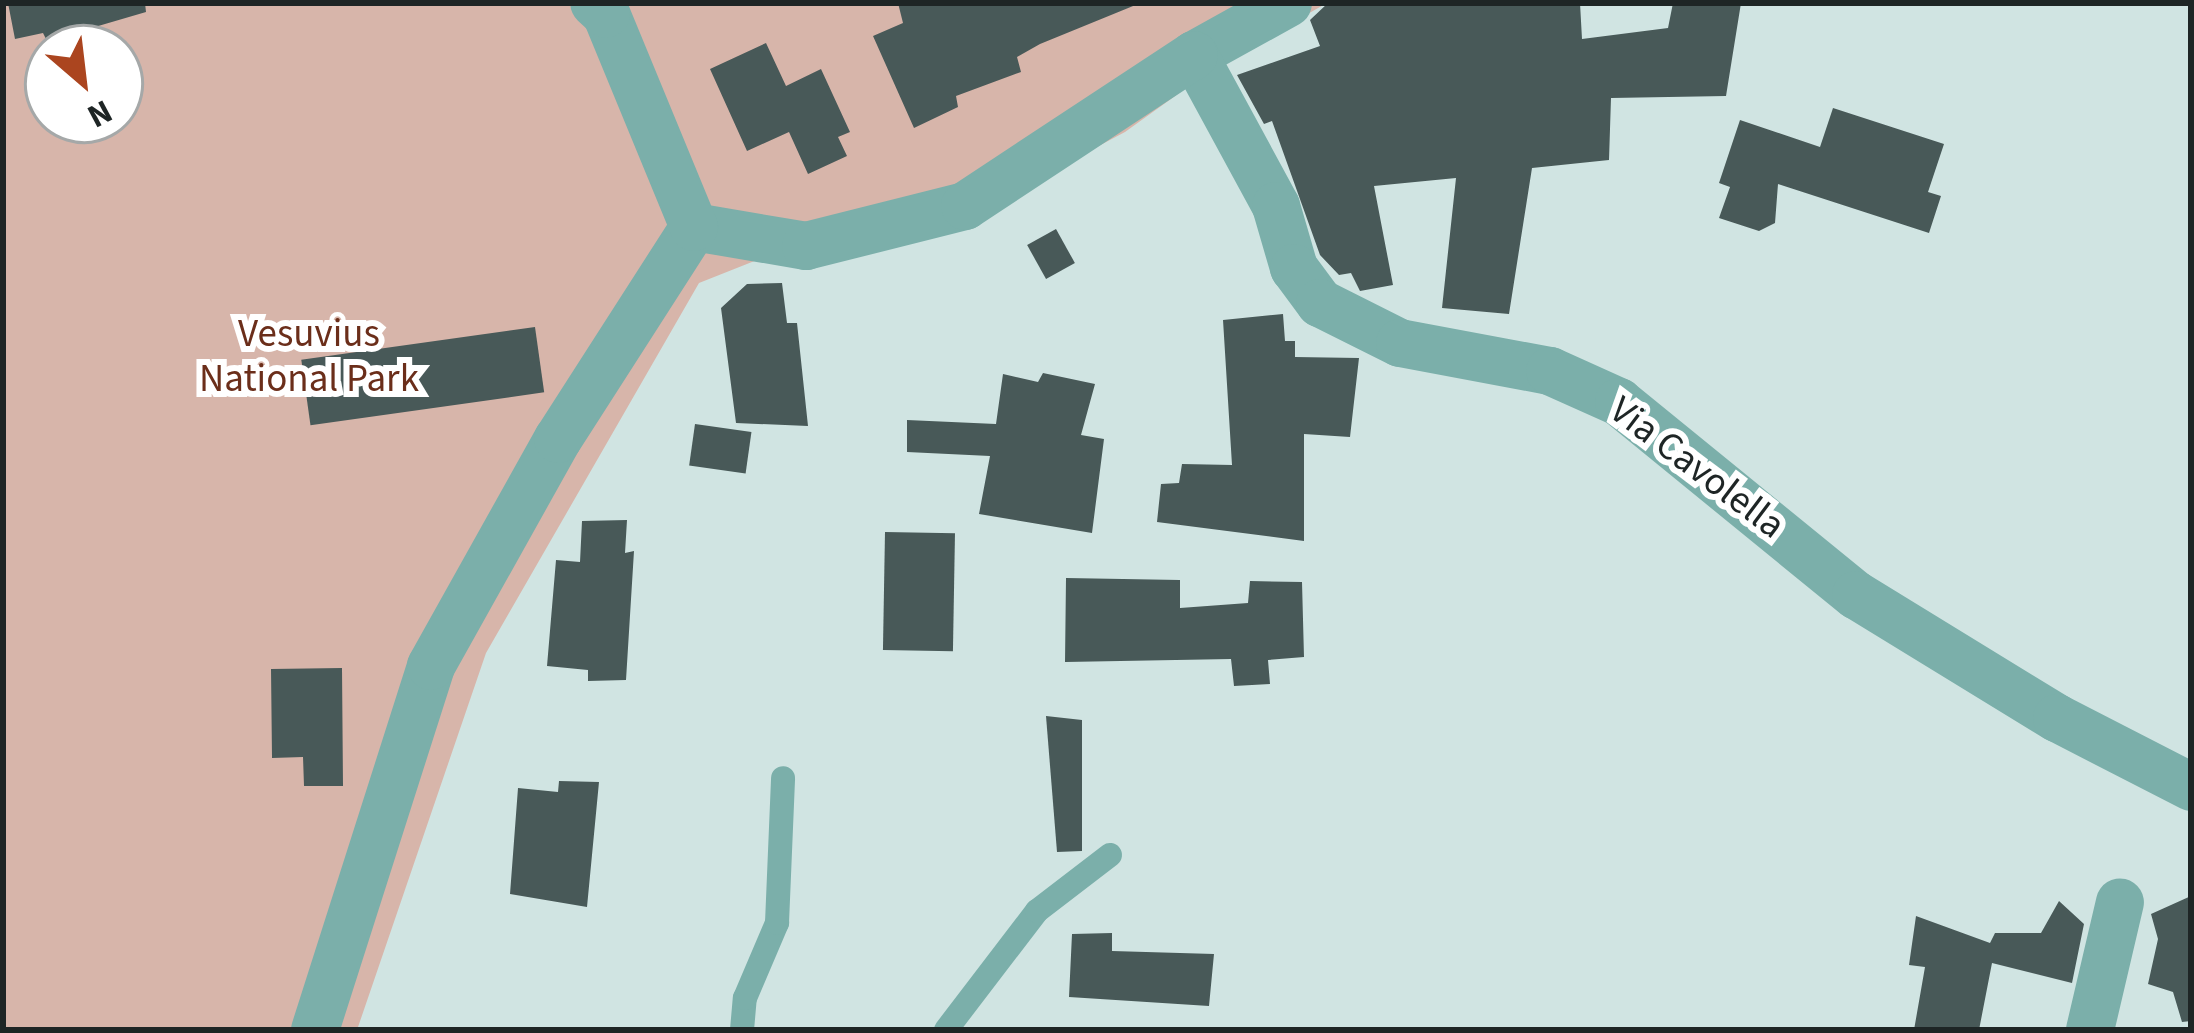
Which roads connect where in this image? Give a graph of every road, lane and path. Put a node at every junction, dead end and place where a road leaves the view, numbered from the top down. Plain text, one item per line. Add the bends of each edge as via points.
1 (594, 3) edge
2 (1288, 3) edge
3 (1194, 55) junction
4 (694, 226) junction
5 (783, 778) dead end
6 (2191, 788) edge
7 (1110, 855) dead end
8 (2120, 902) dead end
9 (315, 1030) edge
10 (742, 1030) edge
11 (946, 1030) edge
12 (2090, 1030) edge

1 - 4 street via 606,14
2 - 3 street
3 - 4 street via 965,206 806,246
3 - 6 street, Via Cavolella via 1276,206 1294,268 1320,303 1400,343 1550,371 1619,402 1856,595 2057,718
4 - 9 street via 558,439 431,666
5 - 10 lane via 777,922 745,998
7 - 11 lane via 1037,911
8 - 12 street

